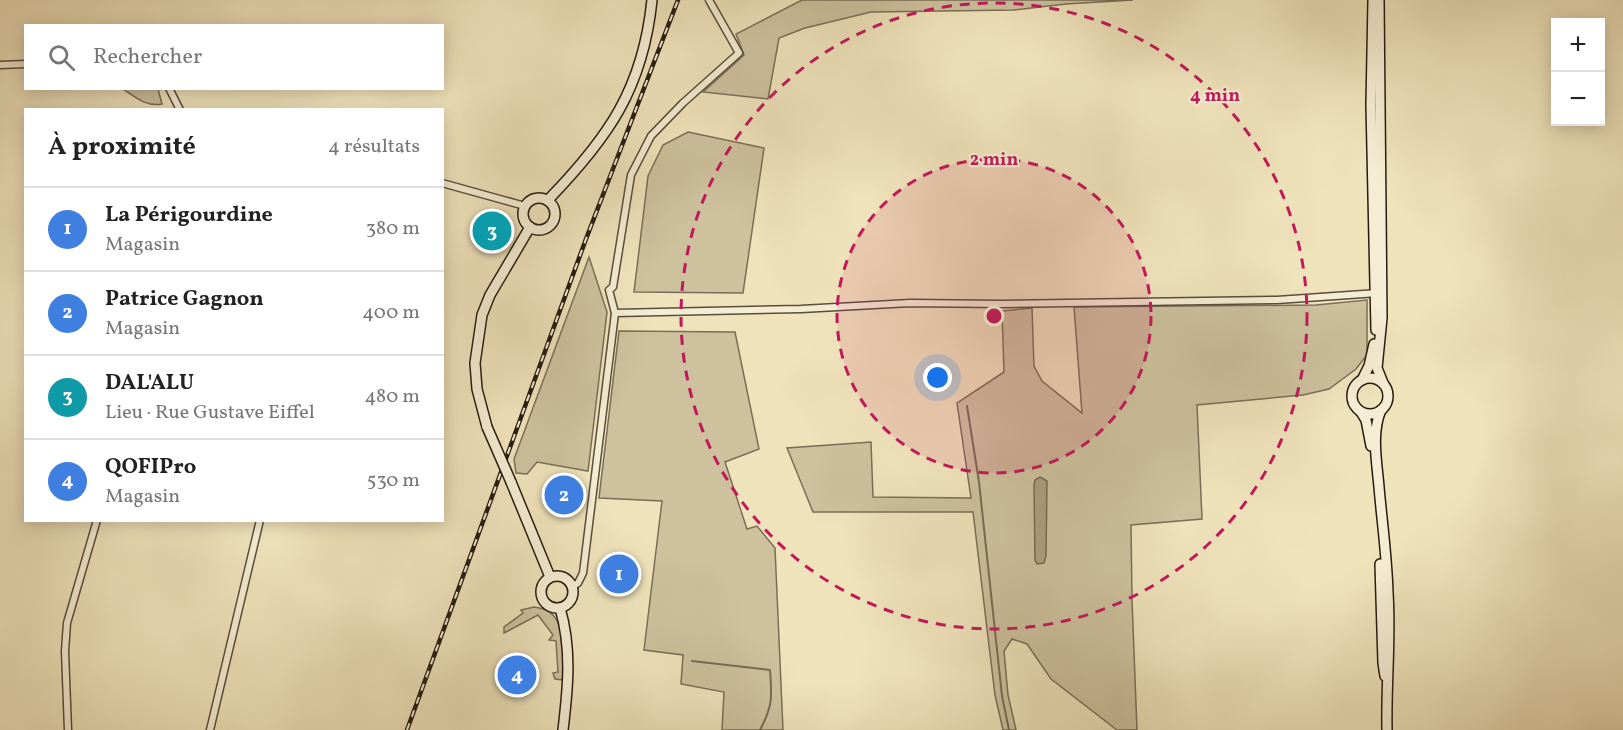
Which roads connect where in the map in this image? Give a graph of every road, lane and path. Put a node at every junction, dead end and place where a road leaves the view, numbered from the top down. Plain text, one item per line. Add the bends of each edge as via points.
1 (652, 0) edge
2 (709, 0) edge
3 (1373, 0) edge
4 (1379, 0) edge
5 (24, 64) edge
6 (0, 65) edge
7 (170, 90) edge
8 (179, 108) edge
9 (444, 184) edge
10 (548, 200) junction
11 (525, 206) junction
12 (530, 227) junction
13 (1378, 293) junction
14 (615, 313) junction
15 (1362, 380) junction
16 (1383, 383) junction
17 (1381, 410) junction
18 (1361, 412) junction
19 (96, 522) edge
20 (260, 522) edge
21 (550, 578) junction
22 (572, 587) junction
23 (560, 608) junction
24 (1386, 685) junction
25 (68, 730) edge
26 (210, 730) edge
27 (563, 730) edge
28 (1387, 730) edge

1 - 10 main road via 642,60 630,91 594,148
2 - 14 street via 739,53 651,136 631,175 613,287 609,290
3 - 13 main road via 1371,117
4 - 13 main road
5 - 6 street
7 - 8 street
9 - 11 street
10 - 11 main road via 533,199
10 - 12 main road via 555,213 553,222 545,229
11 - 12 main road via 523,215
12 - 21 main road, bridge via 490,295 482,315 475,363 487,427
13 - 14 street via 1276,300 910,303
13 - 15 main road via 1375,340
13 - 16 main road via 1382,318 1377,368
14 - 22 street via 583,573
15 - 16 main road via 1372,378
15 - 18 main road via 1352,394 1352,401
16 - 17 main road via 1388,398
17 - 18 main road
17 - 24 main road via 1376,447 1388,592
18 - 24 main road via 1368,426 1374,463
19 - 25 street via 67,623
20 - 26 street
21 - 22 main road via 565,579
21 - 23 main road via 541,595 546,604
22 - 23 main road via 569,602
23 - 27 main road via 570,662
24 - 28 main road

